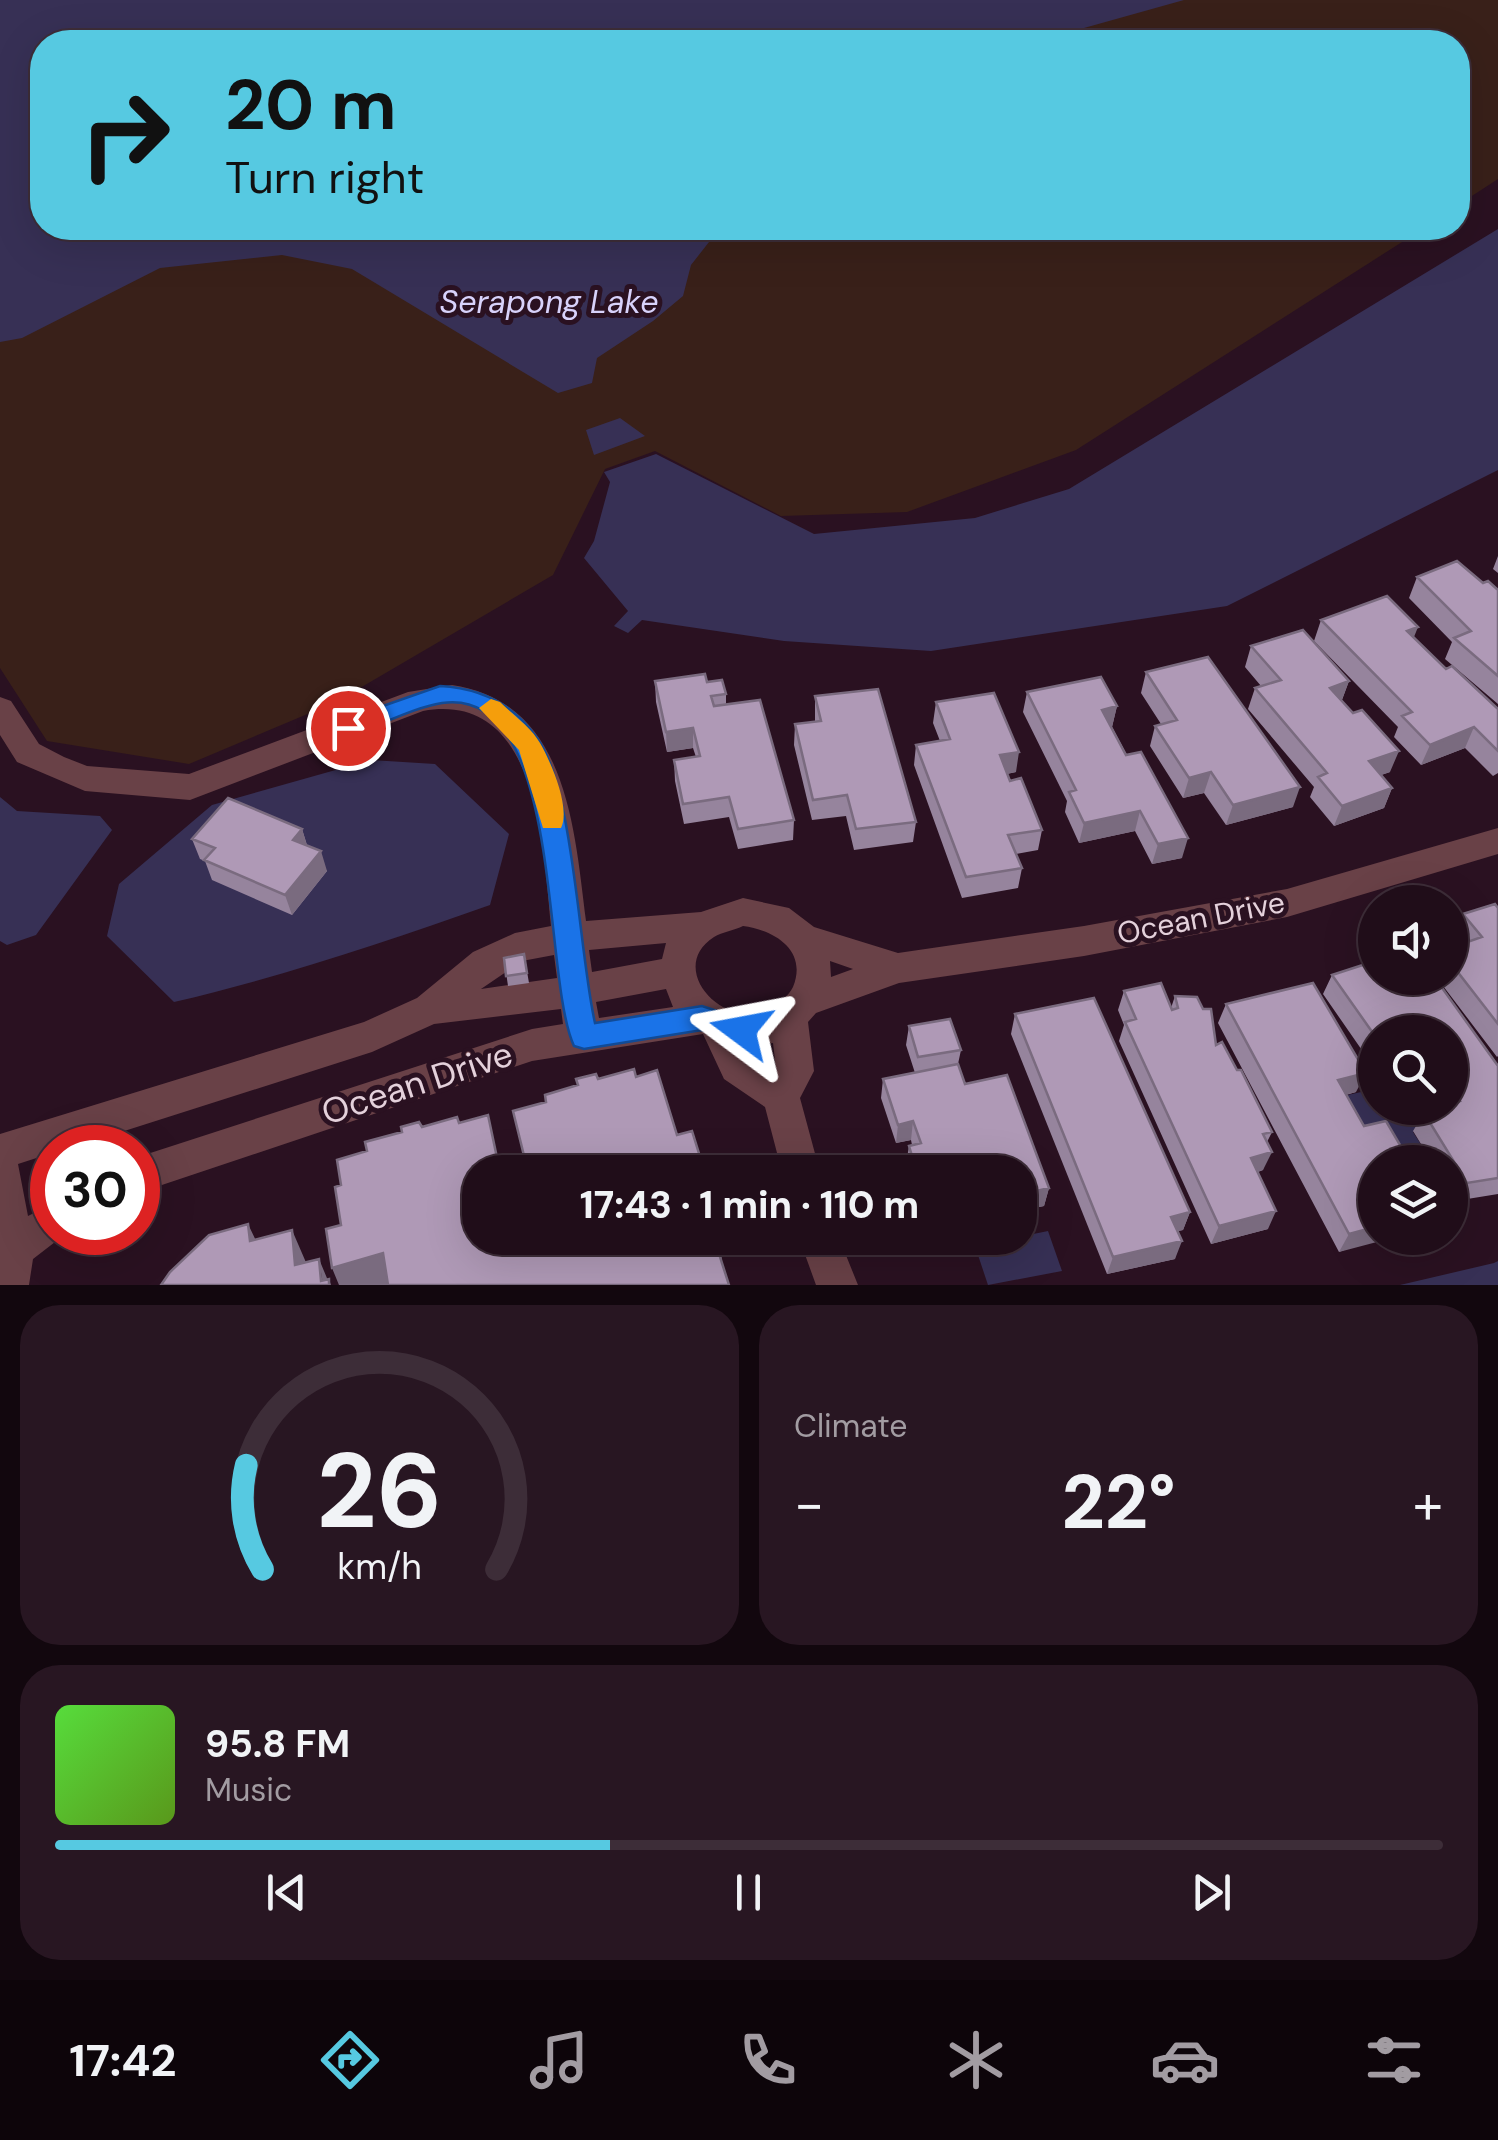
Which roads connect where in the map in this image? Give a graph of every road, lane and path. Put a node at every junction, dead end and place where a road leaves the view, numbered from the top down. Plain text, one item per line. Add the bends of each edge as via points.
1 (0, 709) edge
2 (1498, 842) edge
3 (699, 926) junction
4 (568, 937) junction
5 (804, 938) junction
6 (898, 968) junction
7 (676, 972) junction
8 (574, 990) junction
9 (430, 1009) junction
10 (798, 1009) junction
11 (710, 1021) junction
12 (584, 1037) junction
13 (781, 1097) junction
14 (0, 1152) edge
15 (796, 1155) edge
16 (0, 1167) edge
17 (160, 1168) edge
18 (30, 1246) edge
19 (825, 1255) edge
20 (11, 1266) edge
21 (837, 1285) edge

1 - 4 street via 28,752 53,766 85,778 190,788 419,700 459,696 485,704 529,745 548,797
2 - 6 street, Ocean Drive via 1287,902
3 - 4 street, Ocean Drive
3 - 5 street via 742,912 766,915
3 - 7 street via 684,942
4 - 8 street
4 - 9 street, Ocean Drive via 514,948 486,962
5 - 6 street, Ocean Drive
5 - 10 street via 814,980
6 - 10 street, Ocean Drive
7 - 8 street, Ocean Drive
7 - 11 street via 686,1002
8 - 9 street, Ocean Drive
8 - 12 street
9 - 14 street, Ocean Drive via 372,1036
10 - 11 street via 767,1028 741,1030
10 - 13 street via 795,1071
11 - 12 street, Ocean Drive
11 - 13 street via 737,1067
12 - 17 street, Ocean Drive via 532,1045
13 - 15 street
16 - 20 street
18 - 20 street
19 - 21 street

